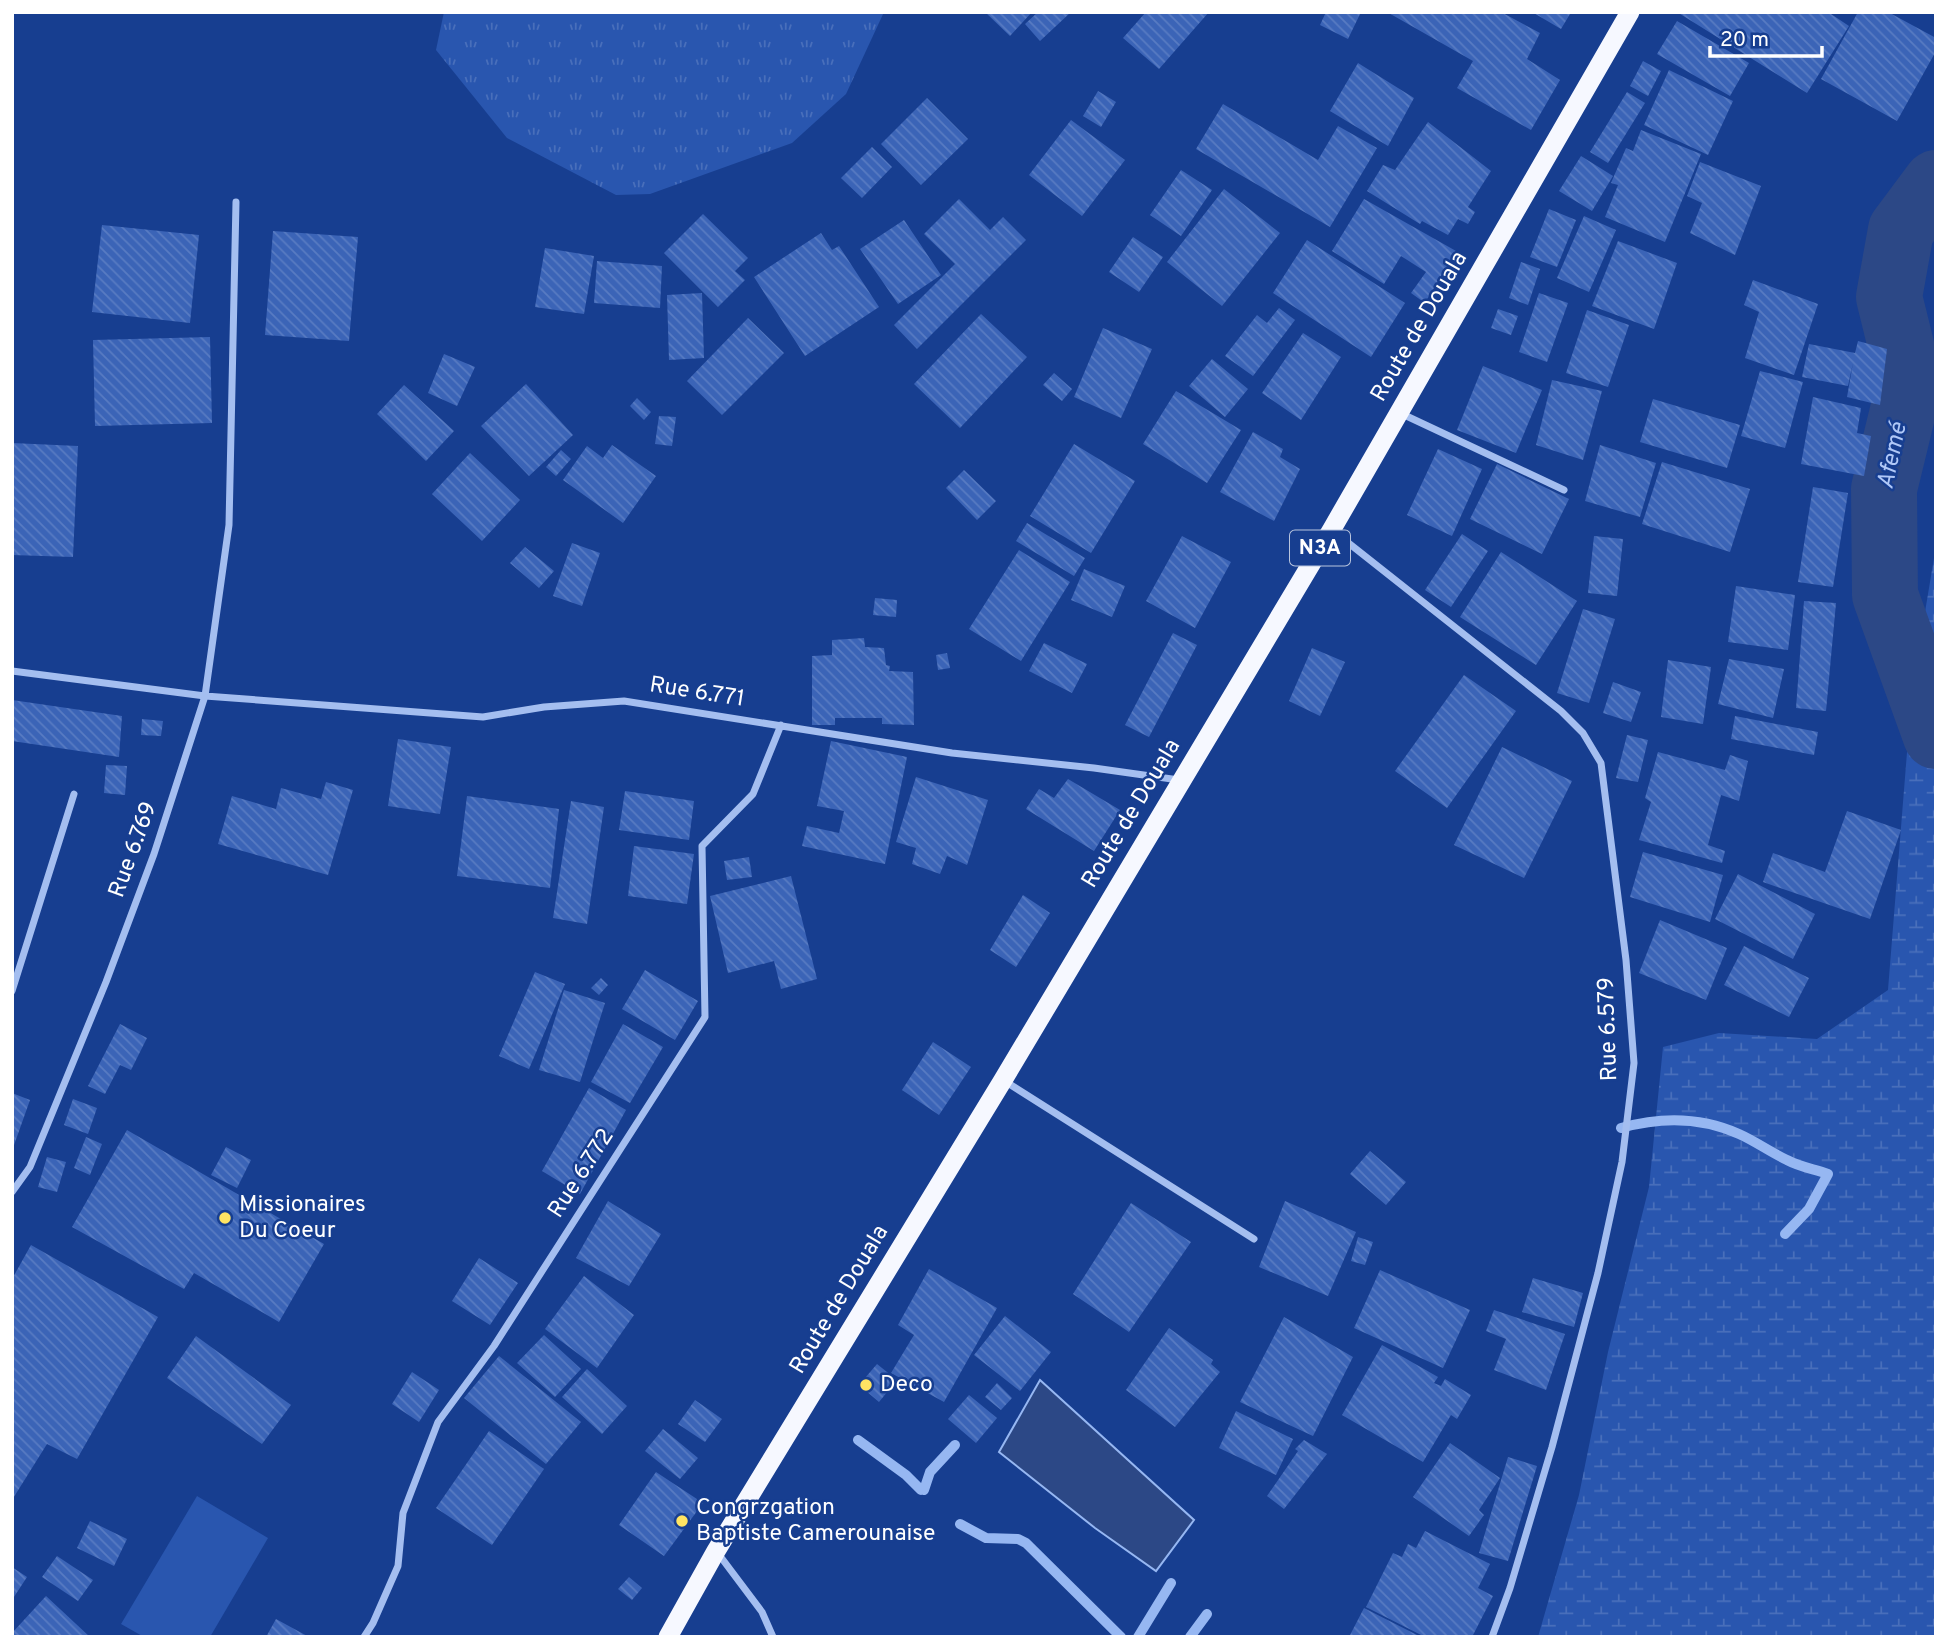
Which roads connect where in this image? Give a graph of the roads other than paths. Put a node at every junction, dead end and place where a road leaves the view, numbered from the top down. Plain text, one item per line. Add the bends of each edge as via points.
1 (1630, 12) edge
2 (236, 202) dead end
3 (1399, 413) junction
4 (1564, 490) dead end
5 (1332, 529) junction
6 (12, 671) edge
7 (205, 696) junction
8 (781, 725) junction
9 (1180, 780) junction
10 (74, 794) dead end
11 (12, 991) edge
12 (1003, 1080) junction
13 (12, 1192) edge
14 (1254, 1238) dead end
15 (716, 1551) junction
16 (363, 1637) edge
17 (668, 1637) edge
18 (772, 1637) edge
19 (1492, 1637) edge

1 - 3 highway, Route de Douala / N3A
2 - 7 street, Rue 6.769 via 229,525
3 - 4 street
3 - 5 highway, Route de Douala / N3A
5 - 9 highway, Route de Douala / N3A
5 - 19 street, Rue 6.579 via 1561,711 1583,733 1601,763 1634,1063 1622,1162 1552,1447
6 - 7 street
7 - 8 street, Rue 6.771 via 484,717 624,701
7 - 13 street, Rue 6.769 via 111,969 30,1167
8 - 9 street, Rue 6.771
8 - 16 street, Rue 6.772 via 753,794 702,846 705,1017 494,1346 438,1422 403,1513 398,1566
9 - 12 highway, Route de Douala / N3A
10 - 11 street
12 - 14 street
12 - 15 highway, Route de Douala / N3A
15 - 17 highway, Route de Douala / N3A
15 - 18 street via 762,1612

